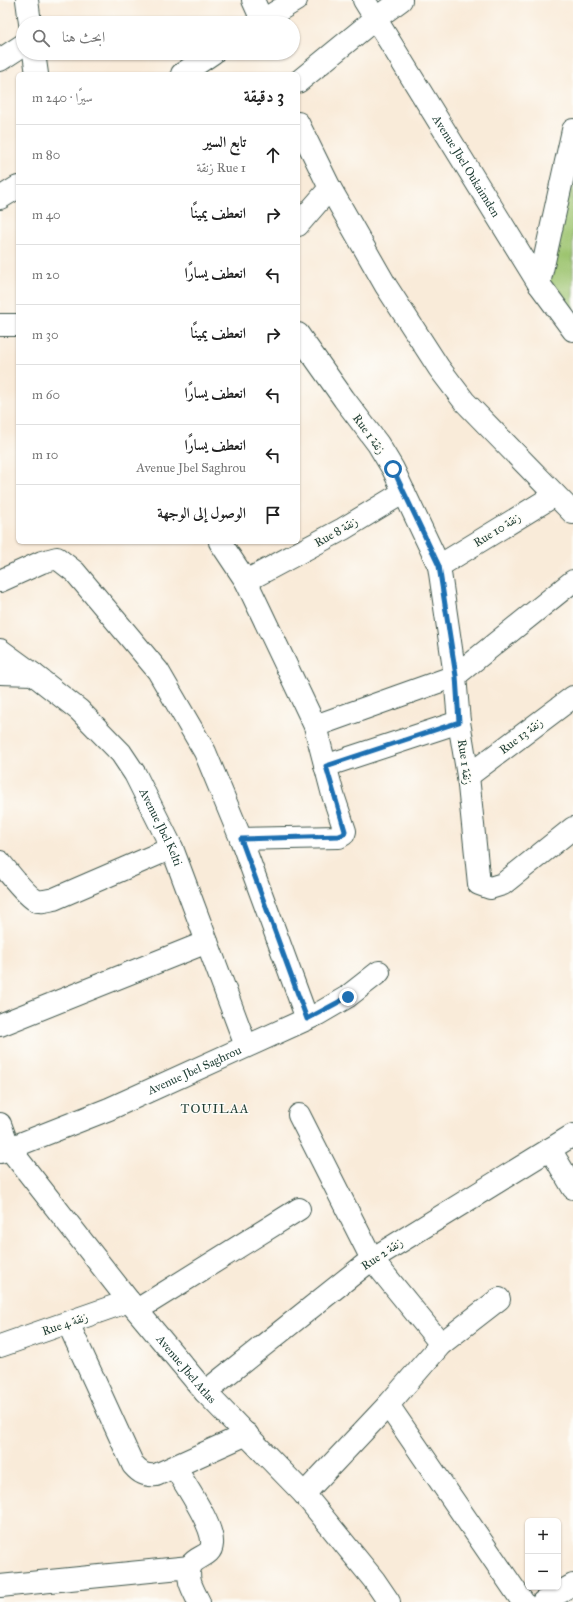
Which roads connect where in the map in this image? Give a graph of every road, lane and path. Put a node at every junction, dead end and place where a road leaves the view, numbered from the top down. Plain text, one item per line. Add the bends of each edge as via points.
1 (27, 0) edge
2 (253, 0) edge
3 (296, 0) edge
4 (364, 0) edge
5 (401, 0) edge
6 (29, 16) edge
7 (258, 16) edge
8 (270, 16) edge
9 (375, 19) junction
10 (16, 50) edge
11 (0, 60) edge
12 (35, 60) edge
13 (203, 60) edge
14 (37, 72) edge
15 (185, 72) edge
16 (300, 80) edge
17 (300, 127) edge
18 (573, 130) edge
19 (16, 188) edge
20 (330, 188) junction
21 (0, 198) edge
22 (300, 223) edge
23 (539, 284) junction
24 (0, 325) edge
25 (16, 325) edge
26 (573, 330) edge
27 (300, 337) edge
28 (404, 492) junction
29 (555, 495) junction
30 (573, 513) edge
31 (221, 544) edge
32 (439, 566) junction
33 (573, 580) edge
34 (0, 581) edge
35 (246, 581) junction
36 (0, 650) edge
37 (0, 672) edge
38 (33, 674) junction
39 (456, 676) junction
40 (573, 697) edge
41 (459, 722) junction
42 (314, 726) junction
43 (326, 766) junction
44 (468, 776) junction
45 (573, 828) edge
46 (241, 839) junction
47 (172, 848) junction
48 (0, 862) edge
49 (207, 942) junction
50 (379, 972) dead end
51 (307, 1019) junction
52 (0, 1024) edge
53 (246, 1046) junction
54 (299, 1115) dead end
55 (0, 1124) edge
56 (573, 1135) edge
57 (550, 1149) junction
58 (5, 1150) edge
59 (573, 1188) edge
60 (300, 1209) dead end
61 (372, 1259) junction
62 (499, 1299) dead end
63 (133, 1305) junction
64 (68, 1322) junction
65 (440, 1344) junction
66 (0, 1346) edge
67 (204, 1392) junction
68 (388, 1405) junction
69 (247, 1434) junction
70 (175, 1467) junction
71 (304, 1494) junction
72 (190, 1567) junction
73 (573, 1585) edge
74 (0, 1586) edge
75 (0, 1590) edge
76 (3, 1602) edge
77 (199, 1602) edge
78 (389, 1602) edge
79 (523, 1602) edge
80 (543, 1602) edge

1 - 6 street
2 - 7 street
3 - 8 street
4 - 9 street, Avenue Jbel Oukaimden
5 - 9 street
9 - 16 street
9 - 23 street, Avenue Jbel Oukaimden
10 - 11 street
12 - 14 street
13 - 15 street
17 - 20 street
18 - 23 street
19 - 21 street
20 - 22 street
20 - 29 street via 386,286 439,368 464,401
23 - 26 street, Avenue Jbel Oukaimden
24 - 25 street
27 - 28 street, Rue 1 زنقة via 378,444
28 - 32 street, Rue 1 زنقة
28 - 35 street, Rue 8 زنقة via 343,529
29 - 30 street
29 - 32 street, Rue 10 زنقة
31 - 35 street
32 - 39 street, Rue 1 زنقة
33 - 39 street
34 - 46 street via 57,558 75,572 158,671 205,752
35 - 42 street
36 - 38 street, Avenue Jbel Kelti
37 - 38 street
38 - 47 street, Avenue Jbel Kelti via 79,710 121,754 135,774
39 - 41 street, Rue 1 زنقة
39 - 42 street
40 - 44 street, Rue 13 زنقة
41 - 43 street
41 - 44 street, Rue 1 زنقة
42 - 43 street
43 - 46 street via 344,834 325,837
44 - 45 street, Rue 1 زنقة via 479,884 490,888 503,884
46 - 51 street
47 - 48 street via 42,901 36,901
47 - 49 street, Avenue Jbel Kelti
49 - 52 street
49 - 53 street, Avenue Jbel Kelti
50 - 51 street, Avenue Jbel Saghrou via 348,997
51 - 53 street, Avenue Jbel Saghrou
53 - 58 street, Avenue Jbel Saghrou via 108,1109
54 - 61 street
55 - 58 street, Avenue Jbel Atlas
56 - 57 street, Rue 2 زنقة
57 - 59 street
57 - 61 street, Rue 2 زنقة
58 - 63 street, Avenue Jbel Atlas
60 - 63 street, Rue 4 زنقة
61 - 65 street
61 - 67 street, Rue 2 زنقة
62 - 65 street
63 - 64 street, Rue 4 زنقة
63 - 67 street, Avenue Jbel Atlas
64 - 66 street, Rue 4 زنقة
64 - 70 street via 134,1465 140,1473 152,1475
65 - 68 street
67 - 69 street, Avenue Jbel Atlas
68 - 71 street
68 - 79 street
69 - 70 street
69 - 71 street, Avenue Jbel Atlas
70 - 72 street via 207,1522 212,1539 209,1552 195,1560
71 - 78 street, Avenue Jbel Atlas
72 - 74 street
72 - 77 street via 190,1584
73 - 80 street
75 - 76 street

